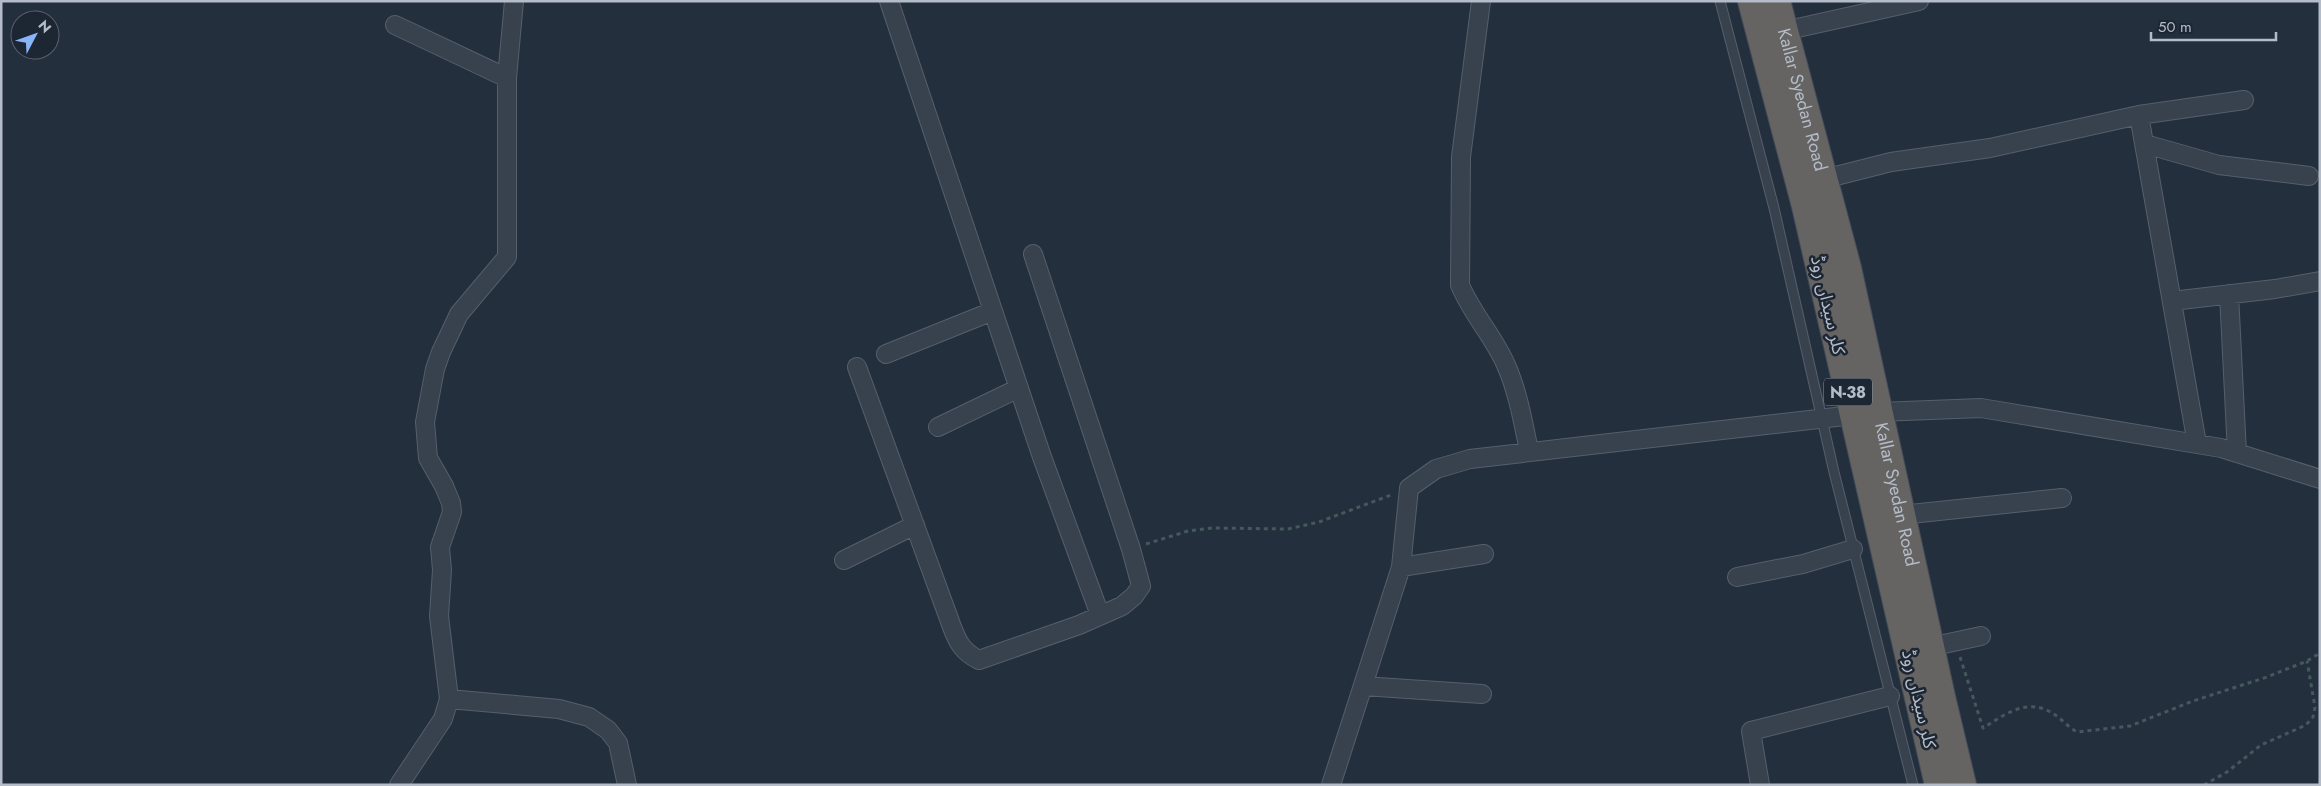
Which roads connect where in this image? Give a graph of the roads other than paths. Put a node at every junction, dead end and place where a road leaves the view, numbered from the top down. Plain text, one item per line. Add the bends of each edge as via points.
1 (514, 1) edge
2 (889, 1) edge
3 (1482, 1) edge
4 (1720, 1) edge
5 (1752, 1) edge
6 (1776, 1) edge
7 (1919, 1) edge
8 (395, 25) dead end
9 (1784, 31) junction
10 (508, 78) junction
11 (2244, 100) dead end
12 (2139, 115) junction
13 (2145, 144) junction
14 (2309, 176) dead end
15 (1824, 179) junction
16 (1033, 254) dead end
17 (2320, 280) edge
18 (2229, 294) junction
19 (2172, 302) junction
20 (993, 311) junction
21 (886, 354) dead end
22 (857, 367) dead end
23 (1019, 388) junction
24 (1866, 413) junction
25 (1821, 419) junction
26 (938, 427) dead end
27 (2197, 444) junction
28 (1528, 451) junction
29 (2237, 453) junction
30 (2320, 479) edge
31 (2062, 498) dead end
32 (1901, 515) junction
33 (915, 525) junction
34 (1853, 549) junction
35 (1484, 554) dead end
36 (844, 560) dead end
37 (1401, 567) junction
38 (1737, 577) dead end
39 (1100, 615) junction
40 (1981, 636) dead end
41 (1942, 645) junction
42 (1363, 686) junction
43 (1482, 694) dead end
44 (1890, 696) junction
45 (448, 699) junction
46 (398, 785) edge
47 (627, 785) edge
48 (1331, 785) edge
49 (1760, 785) edge
50 (1913, 785) edge
51 (1940, 785) edge
52 (1962, 785) edge

1 - 10 street
2 - 20 street
3 - 28 street via 1461,157 1460,285 1506,365 1520,408
4 - 25 lane via 1774,208
5 - 24 highway, کلر سیداں روڈ / N-38 via 1806,206
6 - 9 highway, Kallar Syedan Road / N-38
7 - 9 street
8 - 10 street
9 - 15 highway, Kallar Syedan Road / N-38
10 - 45 street via 507,257 459,314 435,369 425,422 428,458 444,486 452,512 440,547 440,616
11 - 12 street
12 - 13 street
12 - 15 street via 1990,148 1890,162
13 - 14 street via 2219,165
13 - 19 street
15 - 24 highway, Kallar Syedan Road / N-38 via 1847,268
16 - 39 street via 1141,586 1122,606
17 - 18 street
18 - 19 street
18 - 29 street
19 - 27 street
20 - 21 street
20 - 23 street
22 - 33 street
23 - 26 street
23 - 39 street
24 - 25 street
24 - 27 street via 1980,408
24 - 32 highway, Kallar Syedan Road / N-38
24 - 51 highway, کلر سیداں روڈ / N-38
25 - 28 street
25 - 34 lane
27 - 29 street
28 - 37 street via 1470,459 1436,469 1409,488
29 - 30 street
31 - 32 street
32 - 41 highway, Kallar Syedan Road / N-38
33 - 36 street
33 - 39 street via 959,644 967,654 979,660
34 - 38 street via 1804,564
34 - 44 lane
35 - 37 street
37 - 42 street
40 - 41 street
41 - 52 highway, Kallar Syedan Road / N-38
42 - 43 street
42 - 48 street
44 - 49 street via 1751,731
44 - 50 lane
45 - 46 street via 444,719
45 - 47 street via 559,709 589,717 608,730 618,743

